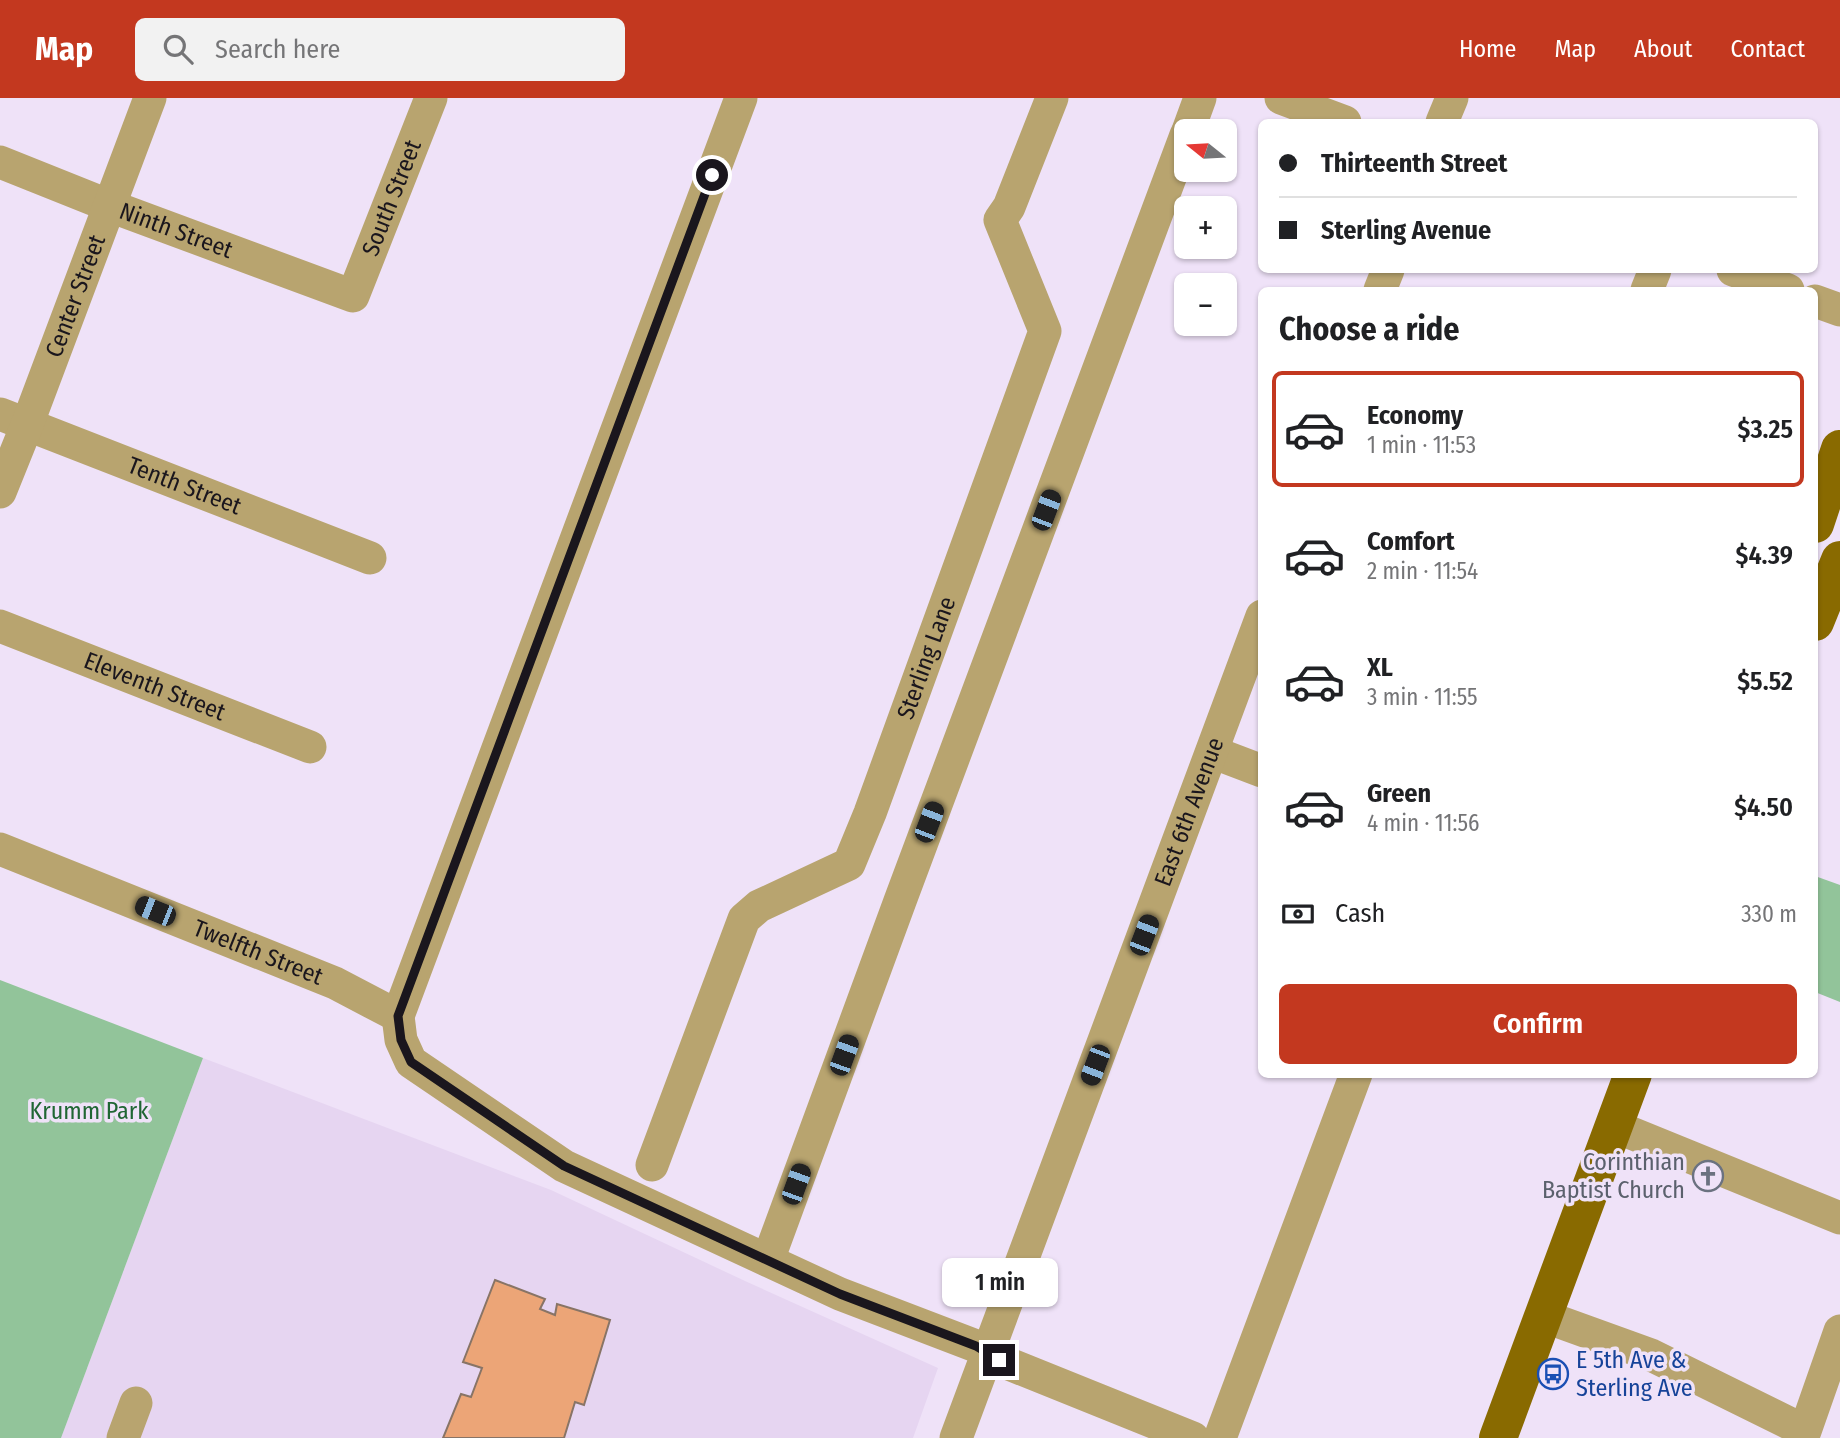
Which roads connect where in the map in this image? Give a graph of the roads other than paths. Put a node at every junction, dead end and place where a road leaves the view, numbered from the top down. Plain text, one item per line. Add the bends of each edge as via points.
1 (150, 98) edge
2 (741, 98) edge
3 (1052, 98) edge
4 (1200, 98) edge
5 (1281, 98) edge
6 (1452, 98) edge
7 (423, 100) edge
8 (1192, 119) edge
9 (1337, 119) edge
10 (1443, 119) edge
11 (0, 162) edge
12 (1174, 168) edge
13 (110, 206) junction
14 (1741, 273) edge
15 (1780, 287) edge
16 (353, 296) joint
17 (1818, 302) edge
18 (1840, 310) edge
19 (14, 419) edge
20 (1840, 449) edge
21 (0, 492) edge
22 (1818, 515) edge
23 (370, 558) dead end
24 (1840, 560) edge
25 (1823, 605) edge
26 (0, 626) edge
27 (1258, 627) edge
28 (310, 747) dead end
29 (1212, 752) junction
30 (1258, 769) edge
31 (0, 849) edge
32 (398, 1016) junction
33 (1355, 1078) edge
34 (1632, 1078) edge
35 (1614, 1126) junction
36 (652, 1165) dead end
37 (1840, 1218) edge
38 (768, 1261) junction
39 (1543, 1316) junction
40 (1840, 1331) edge
41 (987, 1353) junction
42 (136, 1403) dead end
43 (1812, 1435) edge
44 (123, 1438) edge
45 (956, 1438) edge
46 (1193, 1438) edge
47 (1220, 1438) edge
48 (1498, 1438) edge

1 - 13 street, Center Street
2 - 32 street
3 - 36 street, Sterling Lane via 1000,220 1045,331 870,813 849,864 758,906 744,919
4 - 8 street
5 - 9 street
6 - 10 street
7 - 16 street, South Street
11 - 13 street, Ninth Street
12 - 38 street
13 - 16 street, Ninth Street
13 - 19 street, Center Street
14 - 15 street
17 - 18 street
19 - 21 street, Center Street
19 - 23 street, Tenth Street
20 - 22 main road
24 - 25 main road
26 - 28 street, Eleventh Street
27 - 29 street, East 6th Avenue
29 - 30 street
29 - 41 street, East 6th Avenue
31 - 32 street, Twelfth Street via 335,984
32 - 38 street via 401,1040 411,1062 564,1166
33 - 47 street
34 - 35 main road
35 - 37 street
35 - 39 main road
38 - 41 street
39 - 43 street via 1651,1355
39 - 48 main road
40 - 43 street
41 - 45 street, East 6th Avenue
41 - 46 street
42 - 44 street

